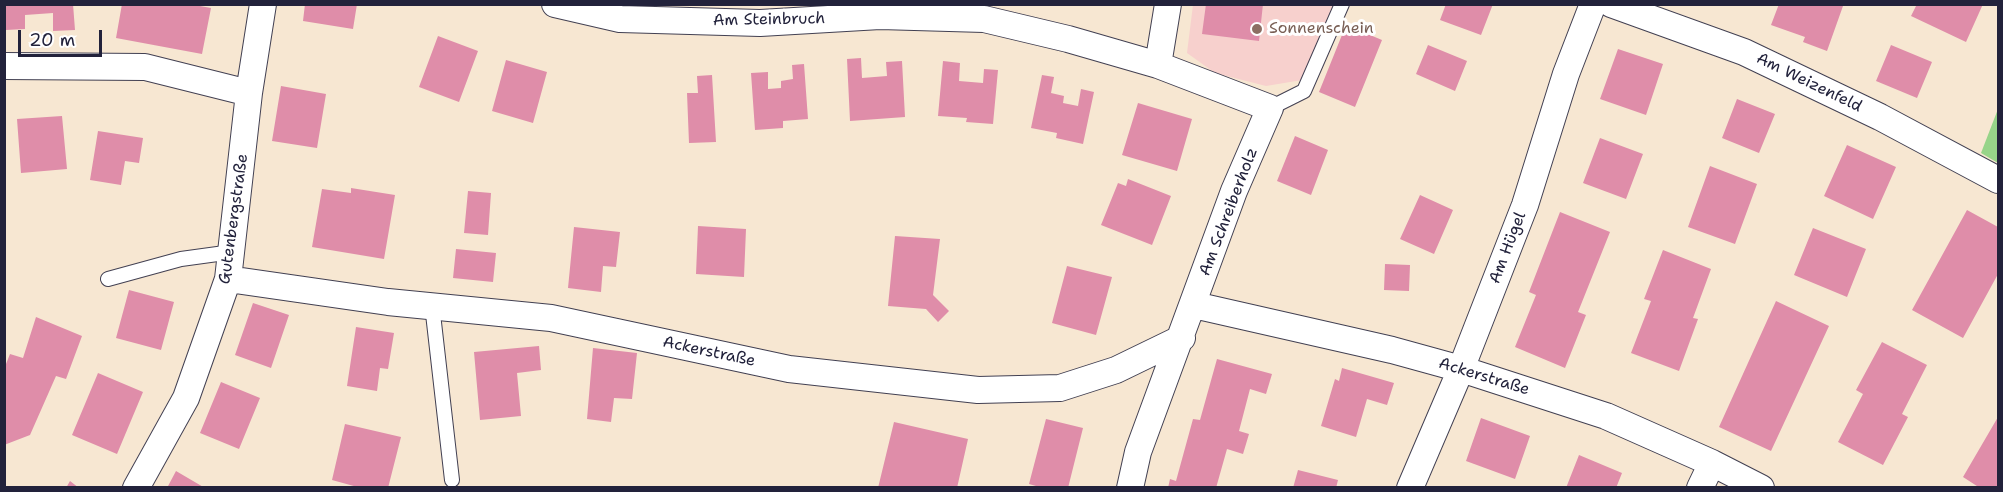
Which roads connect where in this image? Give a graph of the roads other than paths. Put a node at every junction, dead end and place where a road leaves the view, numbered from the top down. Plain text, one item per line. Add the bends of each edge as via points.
1 (264, 4) edge
2 (555, 4) edge
3 (1168, 4) edge
4 (1342, 4) edge
5 (1593, 4) edge
6 (1611, 4) edge
7 (1158, 65) junction
8 (4, 66) edge
9 (249, 93) junction
10 (1270, 108) junction
11 (1998, 180) edge
12 (232, 252) junction
13 (108, 279) dead end
14 (228, 279) junction
15 (432, 305) junction
16 (1194, 305) junction
17 (1182, 338) junction
18 (1461, 369) junction
19 (1712, 463) junction
20 (452, 480) dead end
21 (136, 488) edge
22 (1130, 488) edge
23 (1410, 488) edge
24 (1700, 488) edge
25 (1761, 488) edge

1 - 9 street, Gutenbergstraße
2 - 7 street, Am Steinbruch via 620,19 644,20 760,23 880,16 984,19
3 - 7 street
4 - 10 lane via 1304,91
5 - 18 street, Am Hügel via 1566,74 1525,205
6 - 11 street, Am Weizenfeld via 1744,52 1880,117
7 - 10 street
8 - 9 street via 145,67
9 - 12 street, Gutenbergstraße
10 - 16 street, Am Schreiberholz via 1234,192
12 - 13 lane via 181,259
12 - 14 street, Gutenbergstraße
14 - 15 street, Ackerstraße
14 - 21 street, Gutenbergstraße via 186,398
15 - 17 street, Ackerstraße via 550,318 789,369 978,390 1060,388 1116,370
15 - 20 lane
16 - 17 street, Am Schreiberholz
16 - 18 street, Ackerstraße
17 - 22 street, Am Schreiberholz via 1138,452
18 - 19 street, Ackerstraße via 1606,416
18 - 23 street, Am Hügel
19 - 24 street
19 - 25 street, Ackerstraße

